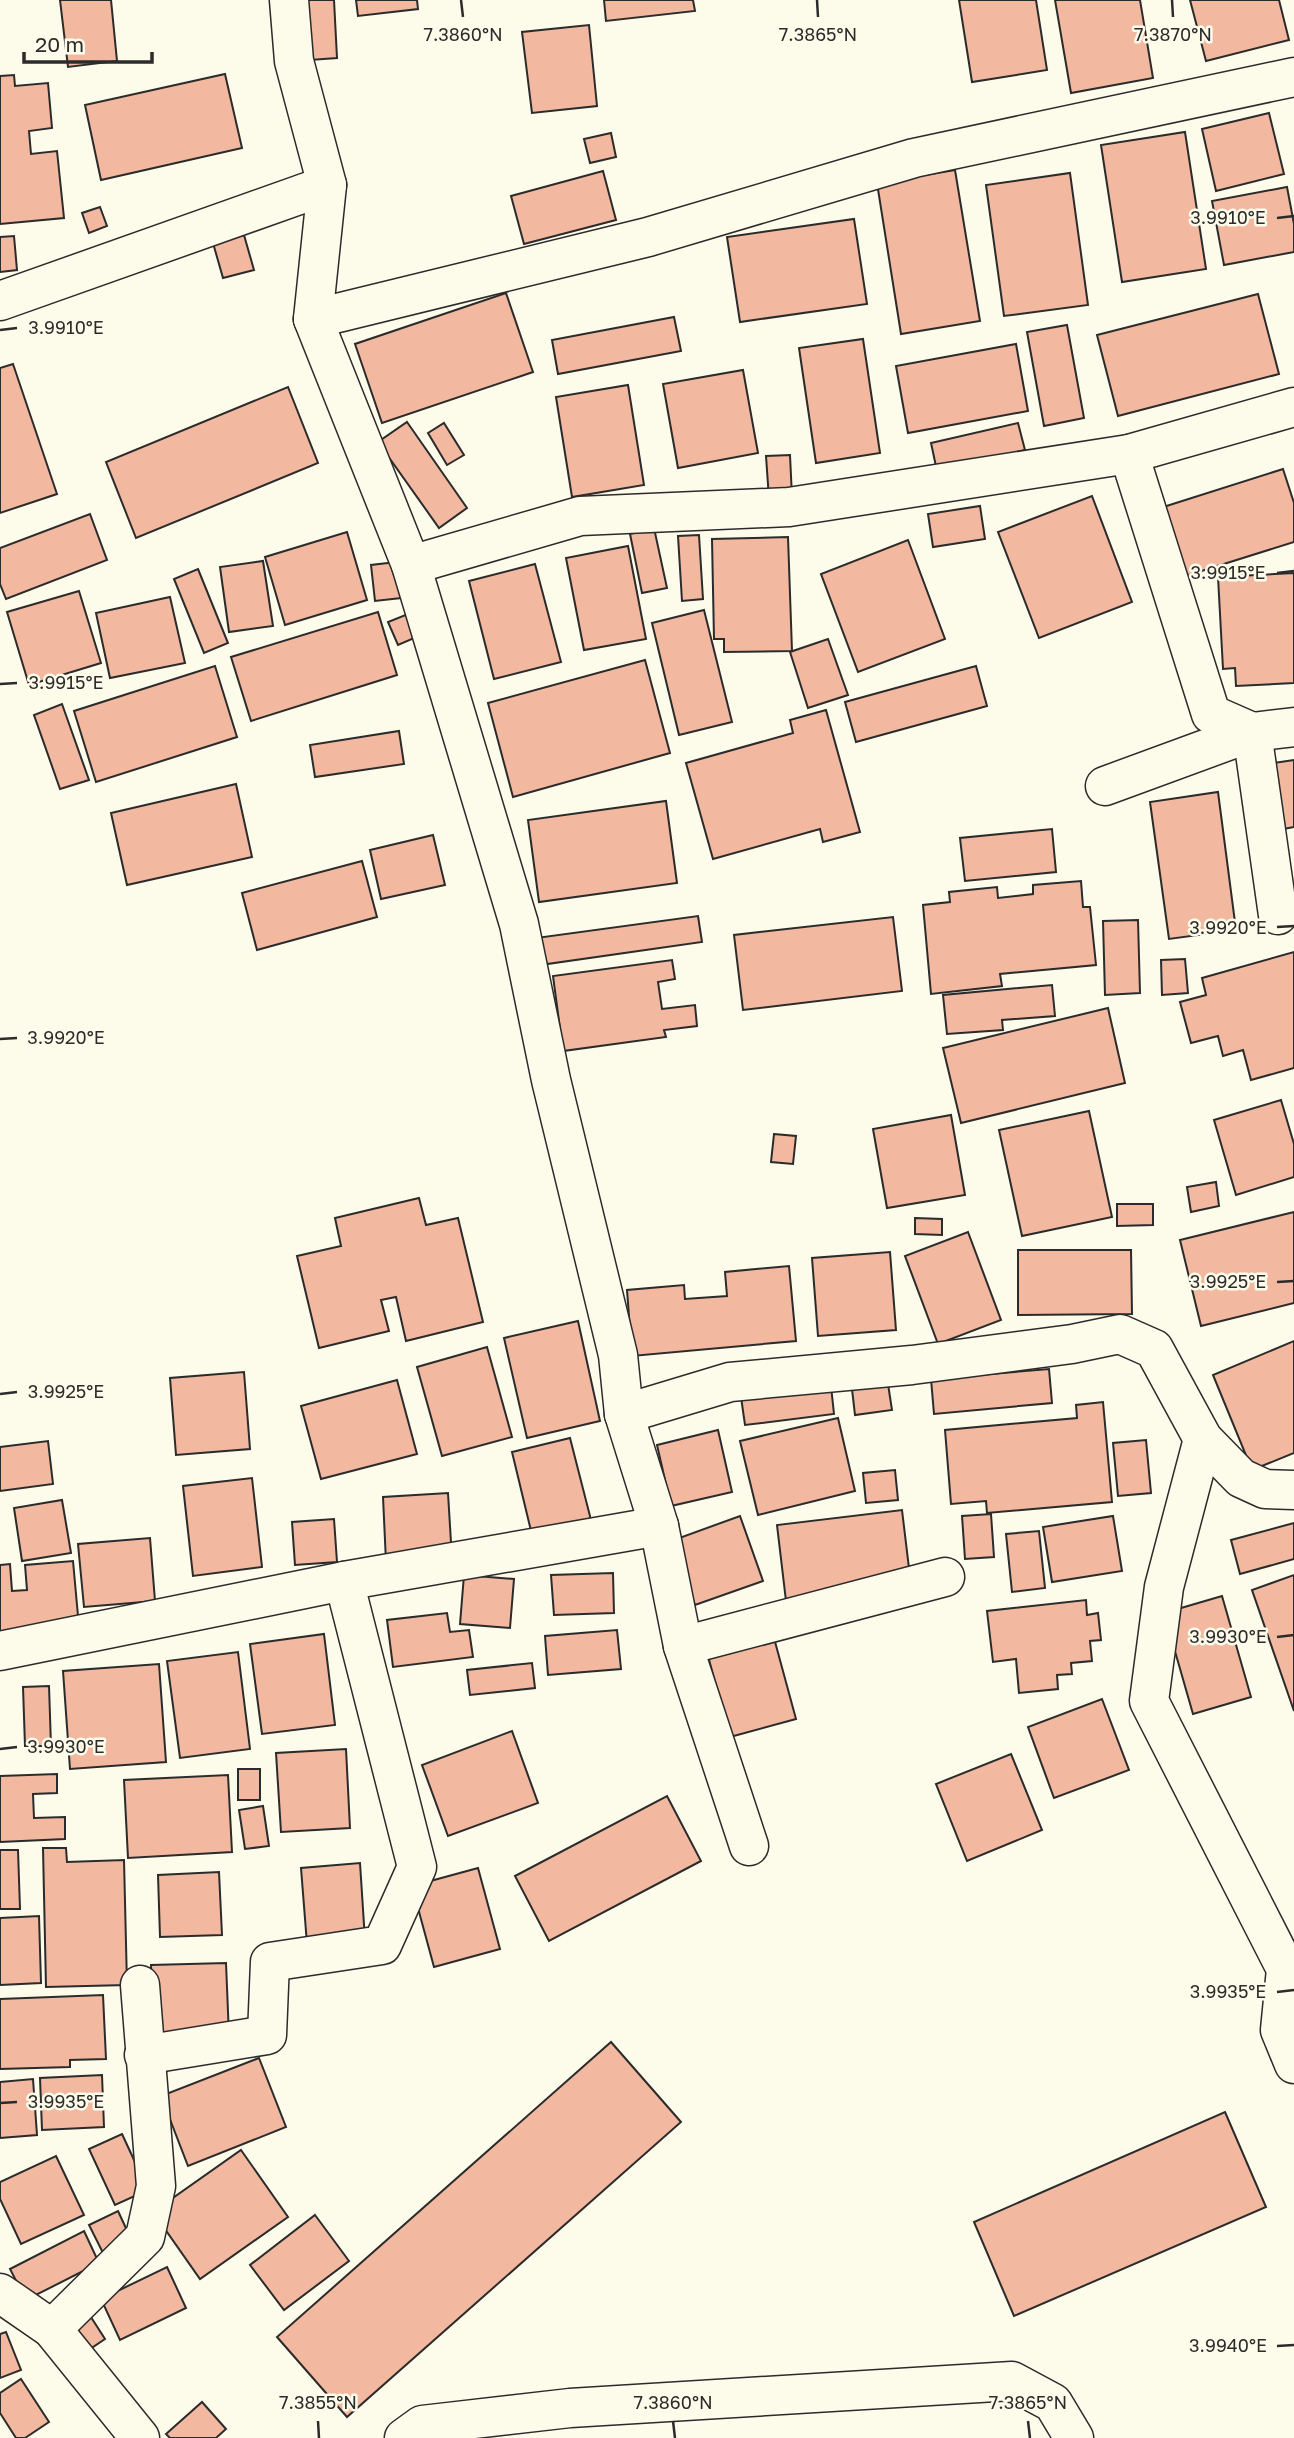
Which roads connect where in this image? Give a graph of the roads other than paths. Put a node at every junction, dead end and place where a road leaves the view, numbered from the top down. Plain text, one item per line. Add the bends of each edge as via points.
1 (289, 0) edge
2 (1294, 77) edge
3 (327, 186) junction
4 (0, 301) edge
5 (313, 319) junction
6 (1294, 407) edge
7 (1129, 454) junction
8 (411, 565) junction
9 (1294, 727) edge
10 (1252, 732) junction
11 (1105, 786) dead end
12 (1278, 915) dead end
13 (624, 1415) junction
14 (1203, 1439) junction
15 (1294, 1490) edge
16 (659, 1526) junction
17 (945, 1577) dead end
18 (344, 1581) junction
19 (683, 1646) junction
20 (0, 1651) edge
21 (749, 1846) dead end
22 (140, 1985) dead end
23 (1289, 2038) edge
24 (144, 2055) junction
25 (0, 2293) edge
26 (52, 2329) junction
27 (140, 2438) edge
28 (404, 2438) edge
29 (1073, 2438) edge

1 - 3 street via 294,61
2 - 5 street via 914,158 648,237
3 - 4 street
3 - 5 street
5 - 8 street
6 - 7 street
7 - 8 street via 789,507 580,516
7 - 10 street via 1211,714
8 - 13 street via 519,923 551,1080 618,1355
9 - 10 street
10 - 11 street
10 - 12 street
13 - 14 street via 730,1382 912,1365 1119,1334 1154,1349
13 - 16 street
14 - 15 street via 1241,1478 1265,1489
14 - 23 street via 1164,1587 1149,1700 1286,1969
16 - 18 street
16 - 19 street
17 - 19 street
18 - 20 street
18 - 24 street via 417,1867 382,1945 270,1962 267,2035
19 - 21 street
22 - 24 street
24 - 26 street via 156,2186 145,2237
25 - 26 street
26 - 27 street
28 - 29 street via 422,2425 570,2408 1012,2381 1053,2403

